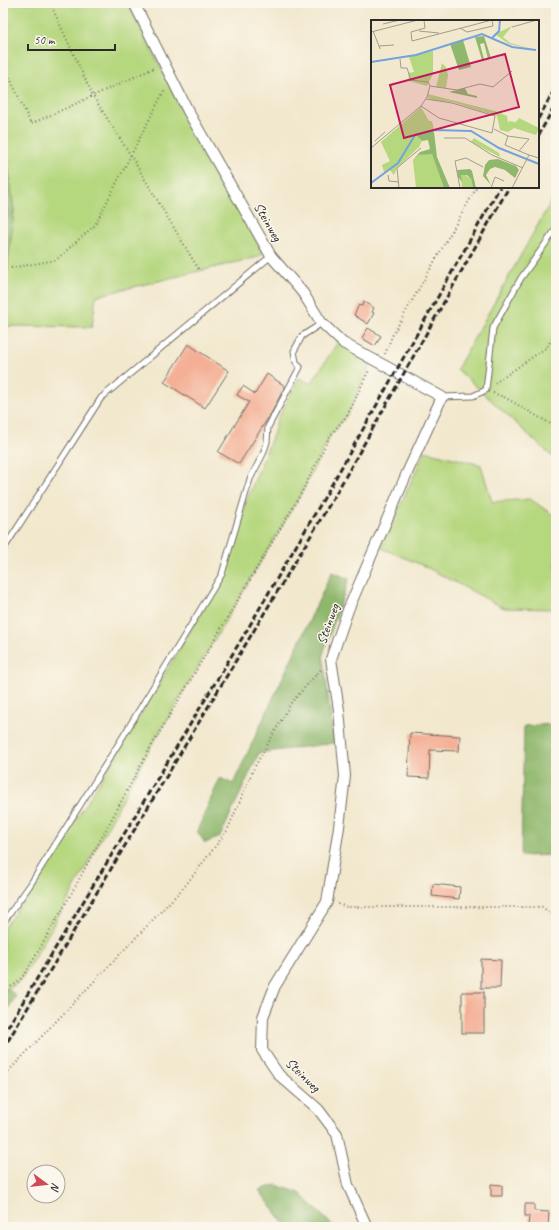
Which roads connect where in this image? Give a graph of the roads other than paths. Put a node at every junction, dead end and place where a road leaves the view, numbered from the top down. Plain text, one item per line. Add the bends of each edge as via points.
1 (134, 3) edge
2 (556, 229) edge
3 (271, 256) junction
4 (321, 322) junction
5 (442, 397) junction
6 (3, 550) edge
7 (3, 923) edge
8 (367, 1227) edge

1 - 3 street, Steinweg via 189,113
2 - 5 lane via 521,278 493,328 486,390 473,396
3 - 4 street, Steinweg via 303,293
3 - 6 lane via 101,398
4 - 5 street, Steinweg via 343,343
4 - 7 lane via 302,336 294,351 300,367 268,427 265,448 250,479 222,574 35,878
5 - 8 street, Steinweg via 348,610 331,658 345,776 327,902 275,986 263,1017 262,1050 279,1075 318,1108 337,1134 348,1185

